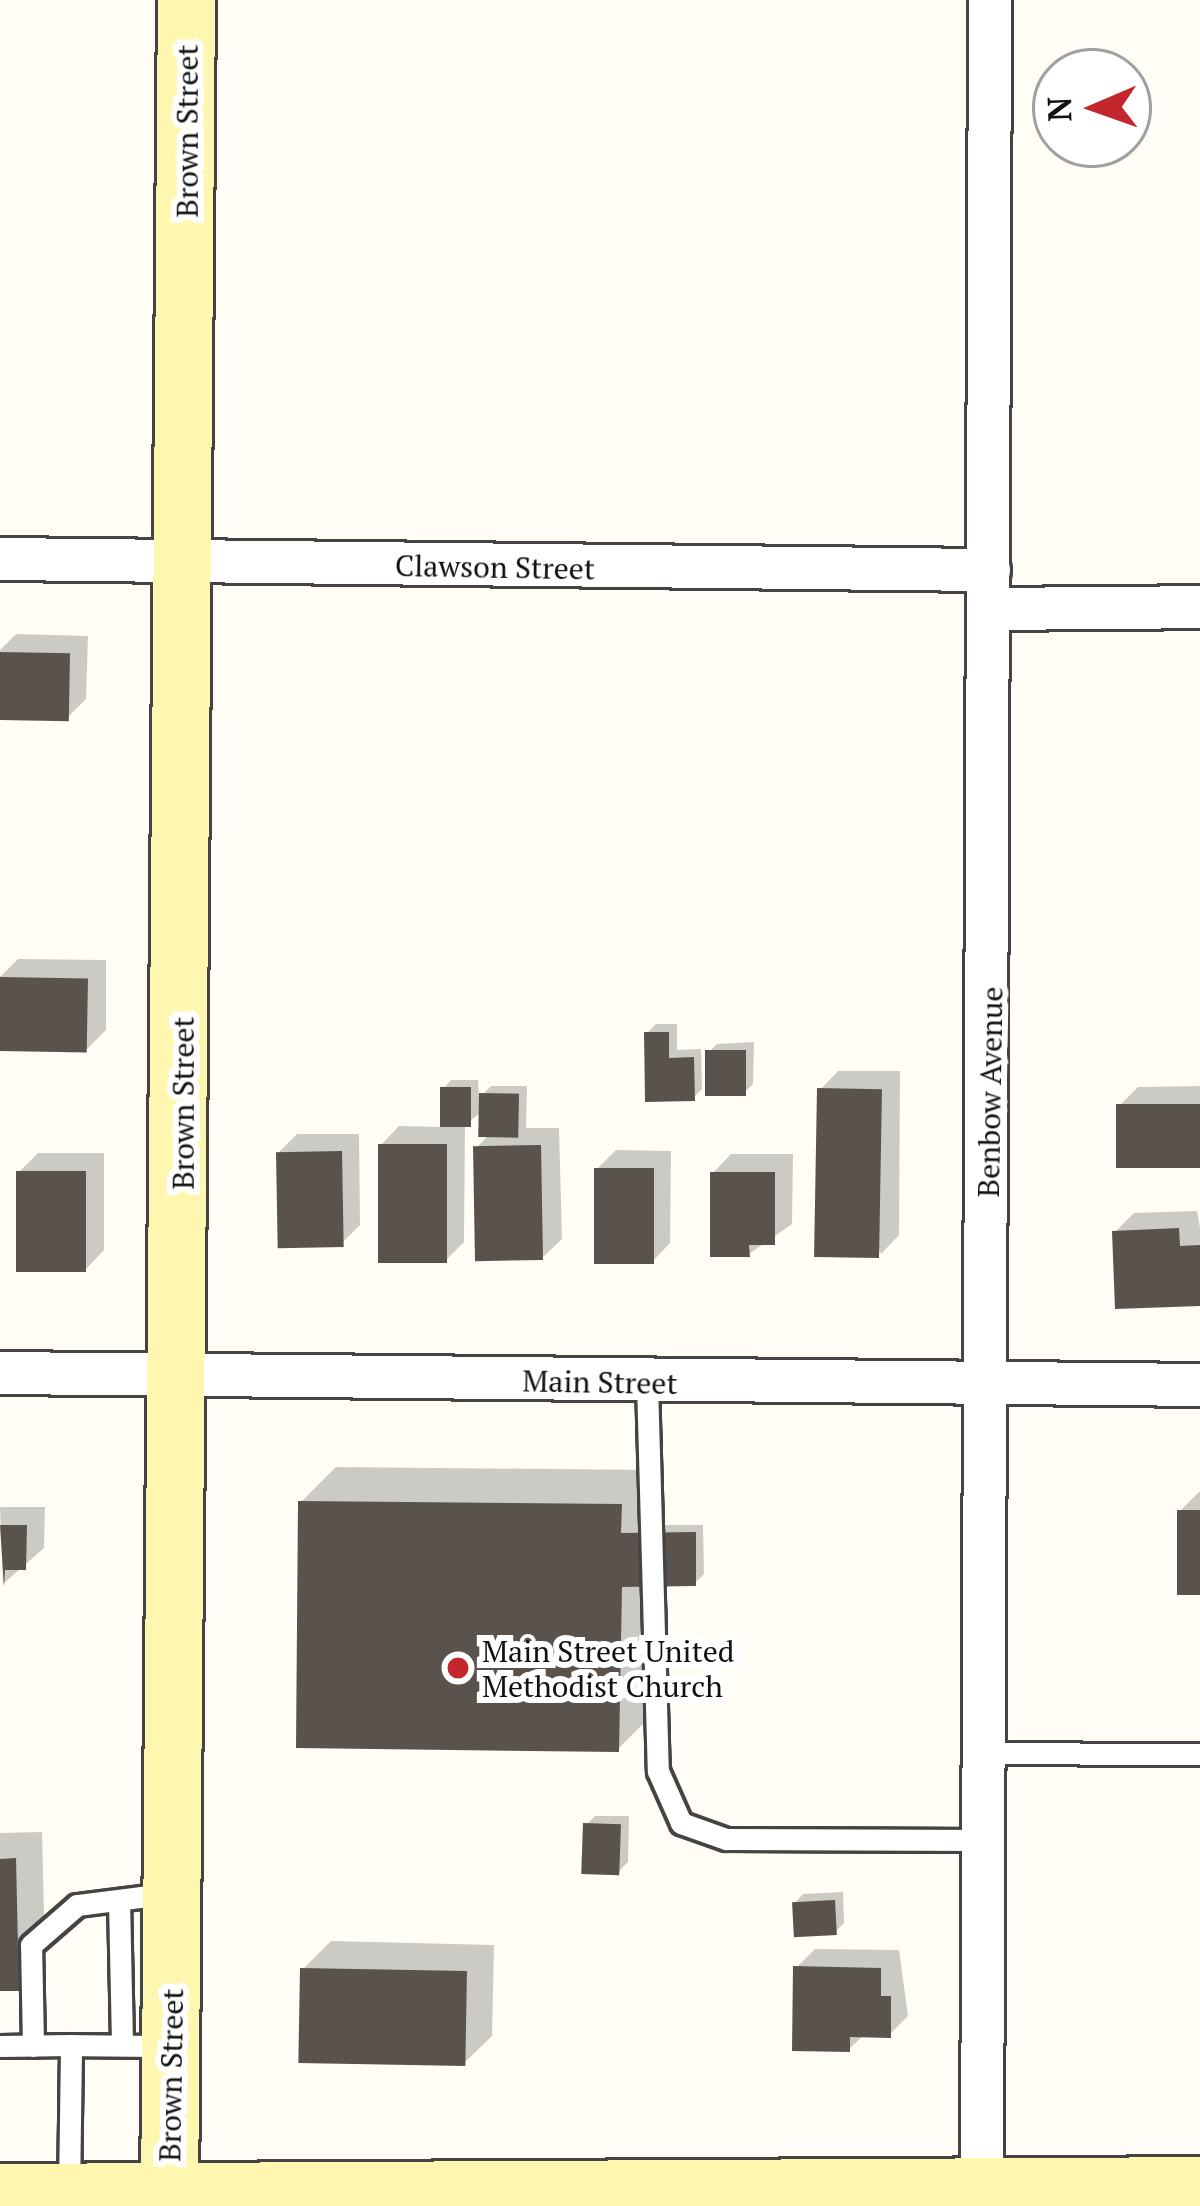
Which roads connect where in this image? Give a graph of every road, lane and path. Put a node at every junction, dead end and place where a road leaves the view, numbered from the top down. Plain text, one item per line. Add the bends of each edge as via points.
1 (186, 0) edge
2 (990, 0) edge
3 (0, 559) edge
4 (187, 559) junction
5 (989, 590) junction
6 (1200, 607) edge
7 (0, 1373) edge
8 (181, 1375) junction
9 (646, 1383) junction
10 (986, 1385) junction
11 (1200, 1385) edge
12 (982, 1753) junction
13 (1200, 1754) edge
14 (981, 1840) junction
15 (146, 1896) junction
16 (70, 2045) junction
17 (0, 2046) edge
18 (33, 2046) junction
19 (147, 2046) junction
20 (982, 2183) junction
21 (1200, 2185) edge
22 (0, 2192) edge
23 (69, 2192) junction
24 (367, 2198) edge
25 (169, 2199) edge

1 - 4 street, Brown Street
2 - 5 street, Benbow Avenue
3 - 4 street, Clawson Street
4 - 5 street, Clawson Street
4 - 8 street, Brown Street
5 - 6 street, Clawson Street
5 - 10 street, Benbow Avenue
7 - 8 street, Main Street
8 - 9 street, Main Street
8 - 15 street, Brown Street
9 - 10 street, Main Street
9 - 14 lane via 658,1771 681,1823 726,1839
10 - 11 street, Main Street
10 - 12 street, Benbow Avenue
12 - 13 lane
12 - 14 street, Benbow Avenue
14 - 20 street, Benbow Avenue
15 - 18 lane via 77,1905 31,1945
15 - 19 street, Brown Street
16 - 18 lane
16 - 19 lane
16 - 23 lane
17 - 18 lane
19 - 25 street, Brown Street
20 - 21 street
20 - 24 street
22 - 23 street
23 - 25 street
24 - 25 street

